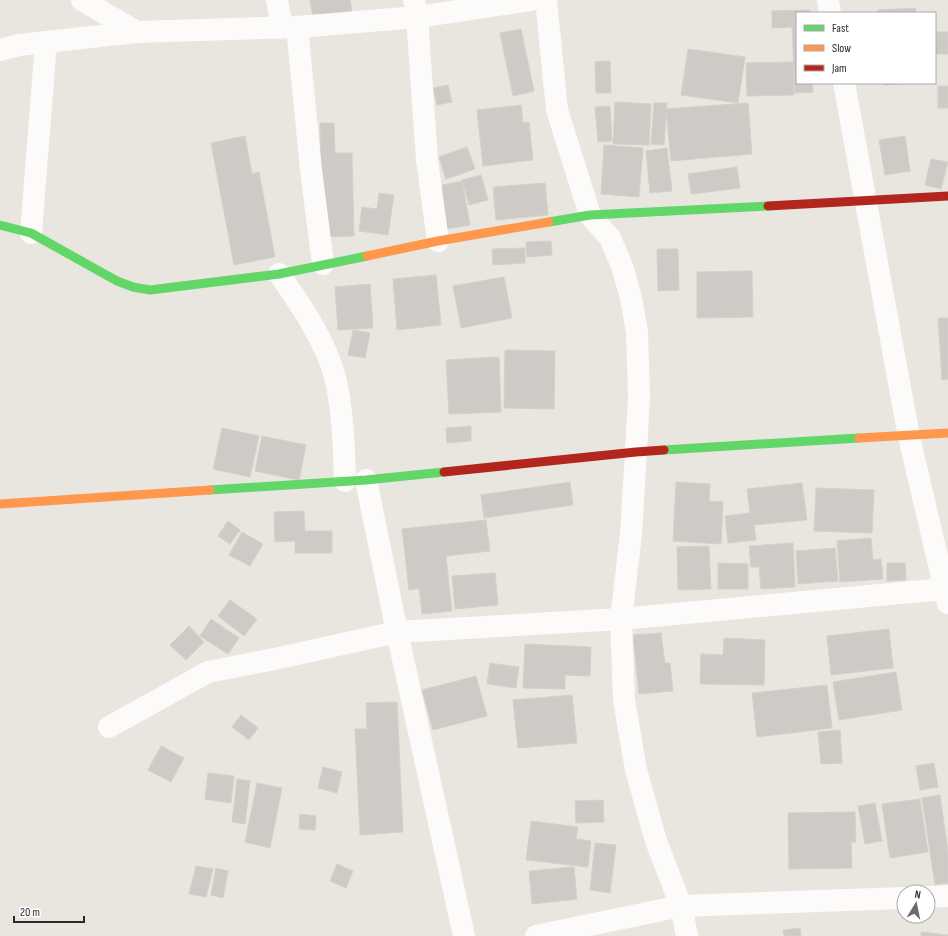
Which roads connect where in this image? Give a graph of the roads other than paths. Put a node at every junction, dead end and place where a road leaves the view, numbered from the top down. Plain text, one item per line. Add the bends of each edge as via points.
1 (82, 0) edge
2 (278, 0) edge
3 (531, 0) edge
4 (546, 0) edge
5 (828, 0) edge
6 (415, 8) edge
7 (830, 12) edge
8 (290, 27) junction
9 (137, 32) junction
10 (46, 42) junction
11 (0, 50) edge
12 (844, 84) edge
13 (948, 196) edge
14 (866, 200) junction
15 (590, 215) junction
16 (0, 225) edge
17 (31, 233) junction
18 (438, 241) junction
19 (323, 264) junction
20 (279, 274) junction
21 (948, 433) edge
22 (908, 437) junction
23 (636, 452) junction
24 (355, 480) junction
25 (0, 504) edge
26 (946, 597) edge
27 (621, 619) junction
28 (398, 632) junction
29 (109, 727) dead end
30 (948, 896) edge
31 (936, 897) edge
32 (896, 898) edge
33 (681, 906) junction
34 (464, 936) edge
35 (536, 936) edge
36 (686, 936) edge

1 - 9 street
2 - 8 street
3 - 6 street
4 - 15 street via 557,110
5 - 7 street
6 - 8 street
6 - 18 street via 427,160
8 - 9 street
8 - 19 street
9 - 10 street
10 - 11 street
10 - 17 street
12 - 14 street
13 - 14 street
14 - 15 street
14 - 22 street
15 - 18 street
15 - 23 street via 610,238 622,266 631,298 637,332 639,395
16 - 17 street
17 - 20 street via 117,281 150,290
18 - 19 street
19 - 20 street
20 - 24 street via 324,347 336,380
21 - 22 street
22 - 23 street
22 - 26 street
23 - 24 street
23 - 27 street via 631,534
24 - 25 street
24 - 28 street
26 - 27 street
27 - 28 street
27 - 33 street via 624,700 636,770 656,841
28 - 29 street via 208,672
28 - 34 street
30 - 31 street
32 - 33 street
33 - 35 street
33 - 36 street

